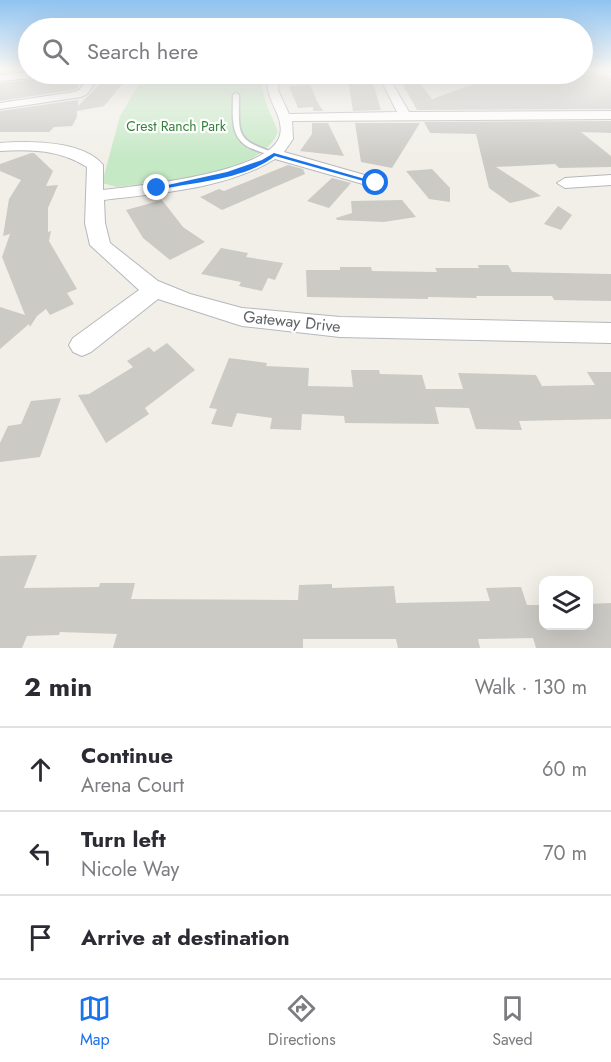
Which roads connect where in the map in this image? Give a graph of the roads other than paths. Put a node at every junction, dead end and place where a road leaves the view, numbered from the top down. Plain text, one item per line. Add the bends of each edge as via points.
1 (57, 98) edge
2 (236, 98) edge
3 (274, 98) edge
4 (396, 98) edge
5 (0, 106) edge
6 (611, 115) edge
7 (405, 116) junction
8 (283, 118) junction
9 (0, 147) edge
10 (274, 154) junction
11 (611, 180) edge
12 (376, 183) dead end
13 (565, 183) dead end
14 (94, 196) junction
15 (156, 290) junction
16 (611, 333) edge
17 (82, 345) dead end

1 - 5 street
2 - 10 lane via 239,141
3 - 8 street
4 - 7 street
6 - 7 street
7 - 8 street
8 - 10 street via 287,138
9 - 14 street, Gateway Drive via 76,152 95,165
10 - 12 street
10 - 14 street via 264,162 228,174
11 - 13 street
14 - 15 street, Gateway Drive via 100,245
15 - 16 street, Gateway Drive via 242,317 340,327
15 - 17 street

